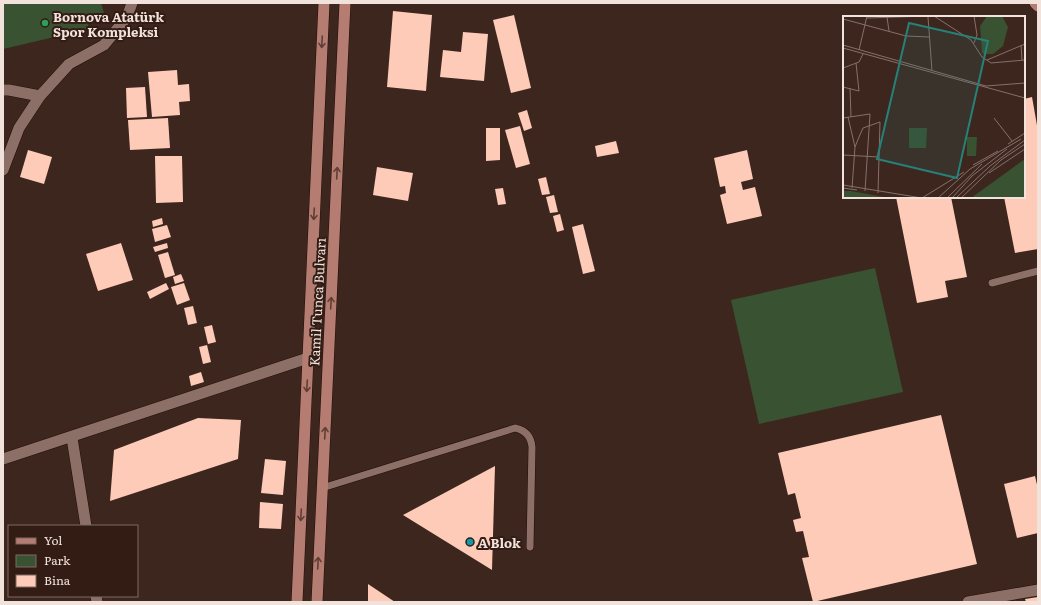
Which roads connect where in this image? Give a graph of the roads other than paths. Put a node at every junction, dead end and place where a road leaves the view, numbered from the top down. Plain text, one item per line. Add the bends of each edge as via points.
1 (132, 3) edge
2 (324, 3) edge
3 (345, 3) edge
4 (1035, 3) edge
5 (1038, 6) edge
6 (3, 90) edge
7 (40, 96) junction
8 (3, 170) edge
9 (1038, 271) edge
10 (992, 283) dead end
11 (308, 358) junction
12 (72, 438) junction
13 (3, 460) edge
14 (322, 488) junction
15 (86, 525) edge
16 (530, 547) dead end
17 (1038, 590) edge
18 (1024, 597) edge
19 (297, 602) edge
20 (317, 602) edge
21 (968, 602) edge

1 - 7 street via 127,17 104,45 69,64
2 -> 11 main road, Kamil Tunca Bulvarı
14 -> 3 main road, Kamil Tunca Bulvarı
4 - 5 main road
6 - 7 street
7 - 8 street via 19,128
9 - 10 lane
11 - 12 street
11 -> 19 main road, Kamil Tunca Bulvarı
12 - 13 street
12 - 15 street
14 - 16 lane via 515,428 530,437 532,446
20 -> 14 main road, Kamil Tunca Bulvarı
17 - 18 street
18 - 21 street

